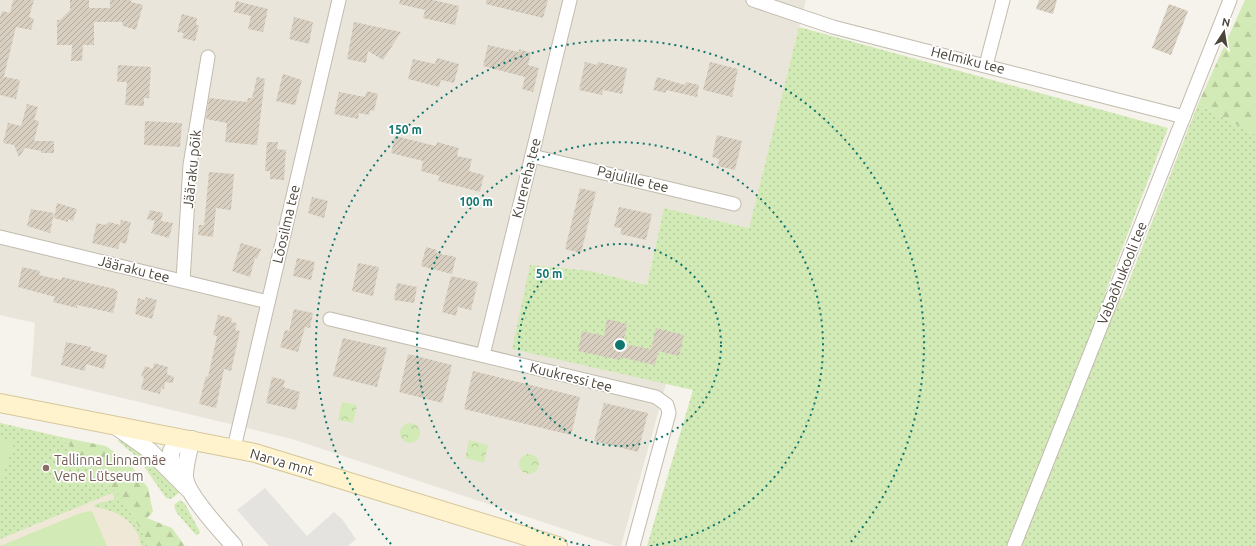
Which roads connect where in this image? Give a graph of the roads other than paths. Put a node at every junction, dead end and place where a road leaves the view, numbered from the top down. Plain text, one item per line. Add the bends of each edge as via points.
1 (339, 0) edge
2 (570, 0) edge
3 (753, 0) edge
4 (1003, 0) edge
5 (1230, 0) edge
6 (208, 57) dead end
7 (986, 65) junction
8 (1184, 117) junction
9 (532, 156) junction
10 (734, 204) dead end
11 (0, 237) edge
12 (183, 281) junction
13 (268, 302) junction
14 (330, 319) dead end
15 (483, 355) junction
16 (0, 403) edge
17 (112, 425) junction
18 (187, 438) junction
19 (234, 448) junction
20 (170, 471) junction
21 (188, 489) junction
22 (234, 546) edge
23 (558, 546) edge
24 (633, 546) edge
25 (1014, 546) edge

1 - 13 street, Lõosilma tee
2 - 9 street, Kurereha tee
3 - 7 street, Helmiku tee via 833,27
4 - 7 street
5 - 8 street, Vabaõhukooli tee
6 - 12 street, Jääraku põik via 190,165
7 - 8 street, Helmiku tee
8 - 25 street, Vabaõhukooli tee
9 - 10 street, Pajulille tee
9 - 15 street, Kurereha tee
11 - 12 street, Jääraku tee
12 - 13 street, Jääraku tee
13 - 19 street, Lõosilma tee
14 - 15 street, Kuukressi tee
15 - 24 street, Kuukressi tee via 656,397 667,405 669,413
16 - 17 main road, Narva mnt
17 - 18 main road, Narva mnt
17 - 20 street via 149,450
18 - 19 main road, Narva mnt
18 - 20 street via 171,451
18 - 21 street via 185,471
19 - 23 main road, Narva mnt
20 - 21 street
21 - 22 street

